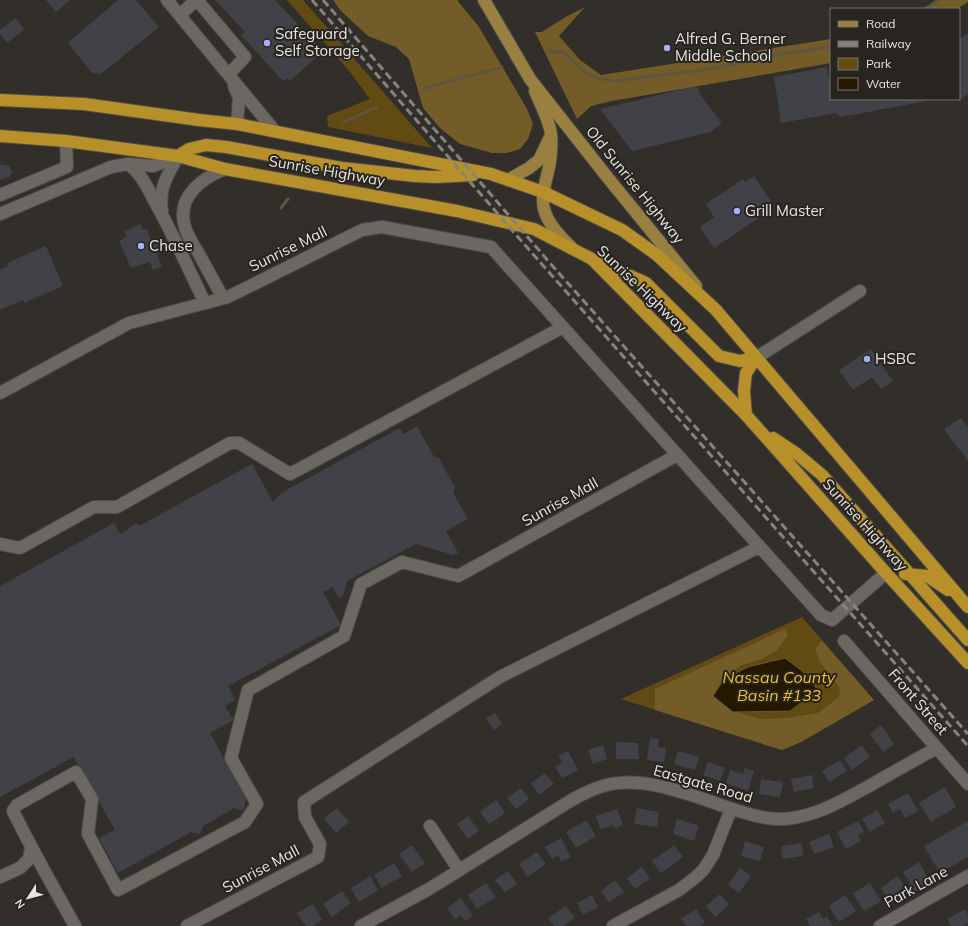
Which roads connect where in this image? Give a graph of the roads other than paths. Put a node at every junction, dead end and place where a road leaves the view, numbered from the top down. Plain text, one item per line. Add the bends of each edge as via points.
1 (167, 0) edge
2 (196, 0) edge
3 (484, 0) edge
4 (180, 15) junction
5 (229, 74) junction
6 (530, 78) junction
7 (0, 100) edge
8 (237, 124) junction
9 (274, 130) junction
10 (551, 134) junction
11 (0, 136) edge
12 (66, 141) junction
13 (178, 156) junction
14 (128, 164) junction
15 (225, 169) junction
16 (491, 174) junction
17 (508, 180) junction
18 (543, 192) junction
19 (0, 195) edge
20 (0, 214) edge
21 (163, 217) junction
22 (573, 249) junction
23 (592, 259) junction
24 (860, 291) dead end
25 (225, 297) junction
26 (205, 303) junction
27 (716, 310) junction
28 (563, 327) junction
29 (756, 358) junction
30 (0, 393) edge
31 (746, 414) junction
32 (760, 430) junction
33 (677, 455) junction
34 (0, 544) edge
35 (759, 547) junction
36 (886, 573) junction
37 (910, 574) junction
38 (965, 604) edge
39 (968, 640) edge
40 (844, 641) dead end
41 (968, 663) edge
42 (937, 748) junction
43 (968, 784) edge
44 (731, 808) junction
45 (430, 826) dead end
46 (32, 848) junction
47 (459, 870) junction
48 (968, 876) edge
49 (0, 877) edge
50 (379, 922) edge
51 (75, 926) edge
52 (187, 926) edge
53 (362, 926) edge
54 (613, 926) edge
55 (880, 926) edge

1 - 4 street
2 - 4 street
2 - 5 street via 245,57
3 - 6 main road, Old Sunrise Highway
4 - 5 street
5 - 8 street via 239,98
5 - 9 street
6 - 10 main road, Old Sunrise Highway
6 - 27 main road, Old Sunrise Highway
7 - 8 highway, Sunrise Highway via 84,104
8 - 9 highway, Sunrise Highway
9 - 16 highway, Sunrise Highway
10 - 17 main road via 539,160
10 - 18 main road, Old Sunrise Highway via 550,161
11 - 12 highway, Sunrise Highway
12 - 13 highway, Sunrise Highway
12 - 19 street via 67,167
13 - 14 street via 153,166
13 - 15 highway, Sunrise Highway
13 - 16 highway via 190,149 206,145 342,168 415,176
13 - 21 street via 162,187
14 - 20 street via 111,167
14 - 21 street via 137,170
15 - 22 highway, Sunrise Highway via 457,211 534,229
15 - 25 street via 194,188 187,198 183,214 186,232
16 - 17 highway, Sunrise Highway
17 - 18 highway, Sunrise Highway
18 - 22 main road, Old Sunrise Highway via 543,206 547,218
18 - 27 highway, Sunrise Highway via 622,230 656,255
21 - 26 street
22 - 23 highway, Sunrise Highway
23 - 29 highway via 646,283 719,356 740,361
23 - 31 highway, Sunrise Highway
24 - 29 street
25 - 26 street, Sunrise Mall
25 - 28 street, Sunrise Mall via 362,230 382,227 491,247
26 - 30 street, Sunrise Mall via 129,323
27 - 29 highway, Sunrise Highway
28 - 33 street, Sunrise Mall
28 - 34 street via 290,474 239,443 230,443 117,507 94,507 20,548
29 - 31 highway via 746,373
29 - 38 highway, Sunrise Highway
31 - 32 highway, Sunrise Highway
32 - 36 highway, Sunrise Highway
32 - 37 highway via 797,454 822,475
33 - 35 street, Sunrise Mall
33 - 46 street, Sunrise Mall via 458,576 402,562 361,584 344,636 248,690 231,758 256,804 246,822 118,890 88,834 92,799 76,772 17,805 13,811
35 - 36 street, Sunrise Mall via 821,615 832,620
35 - 52 street, Sunrise Mall via 500,677 304,802 305,817 320,844 318,858
36 - 37 highway
36 - 41 highway, Sunrise Highway
37 - 38 highway via 928,576
37 - 39 highway
40 - 42 street, Front Street
42 - 43 street, Front Street
42 - 44 street, Eastgate Road via 832,806 805,816 768,818
44 - 47 street, Eastgate Road via 653,784 628,782 604,785 570,801
44 - 54 street via 713,855 704,869 679,890
45 - 47 street
46 - 49 street via 25,864
46 - 51 street
47 - 50 street, Eastgate Road
48 - 55 street, Park Lane
50 - 53 street, Eastgate Road

